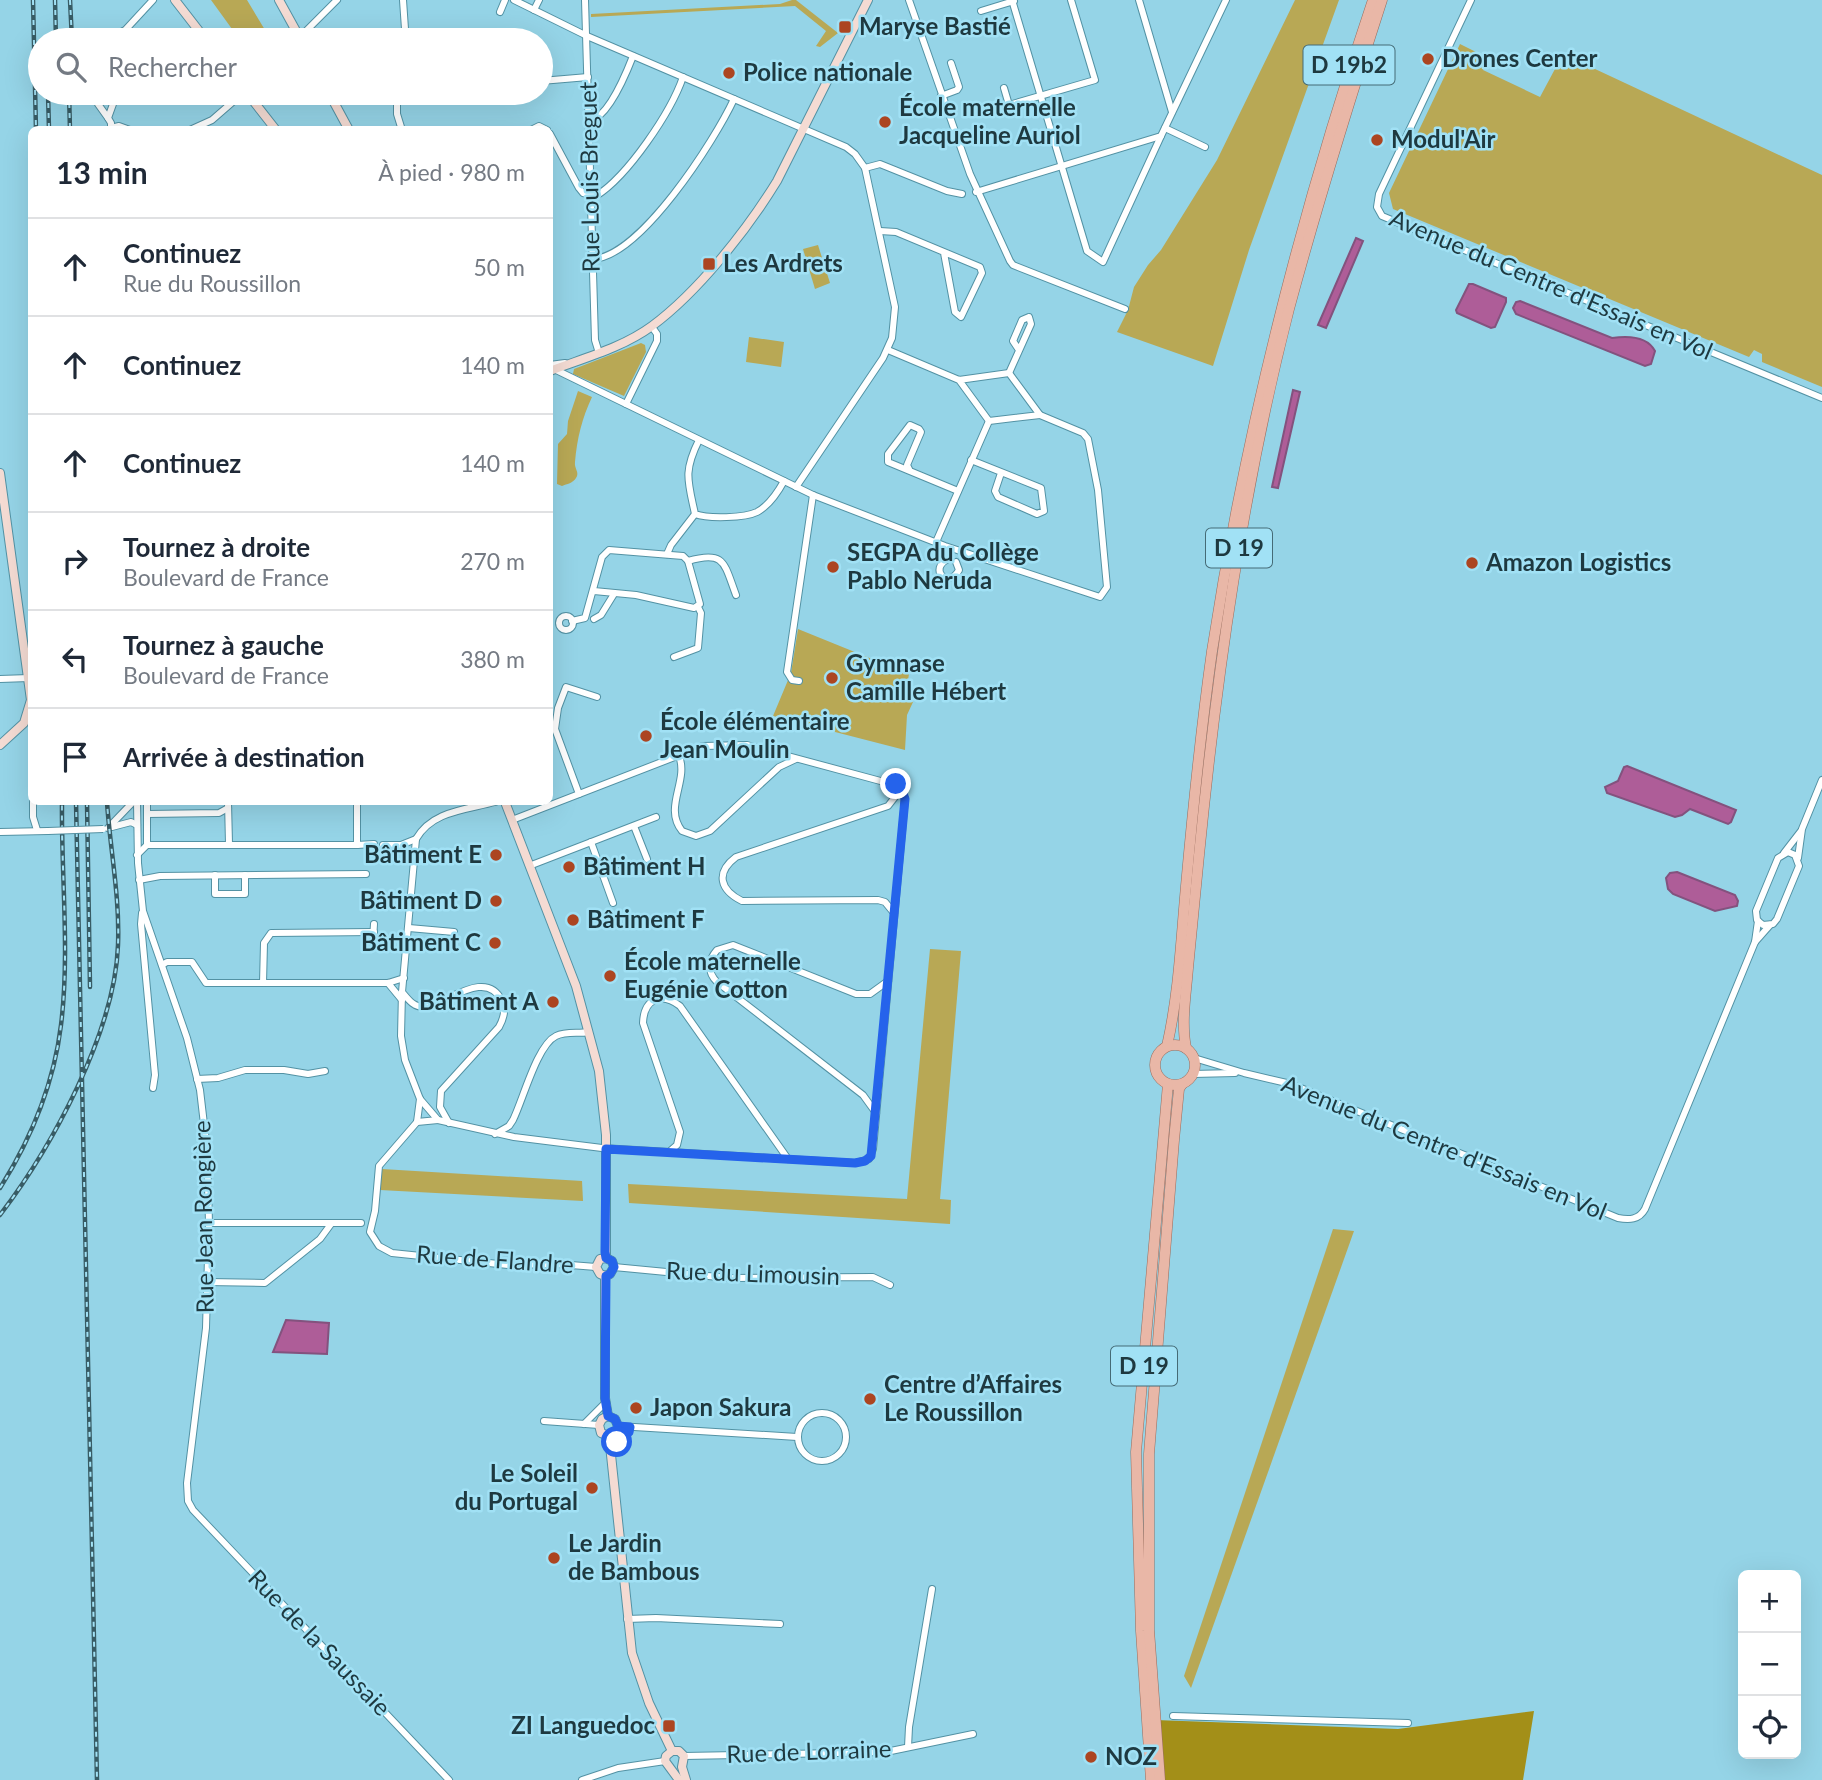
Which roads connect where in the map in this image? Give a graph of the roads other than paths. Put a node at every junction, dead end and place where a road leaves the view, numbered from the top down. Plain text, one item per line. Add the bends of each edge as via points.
1 (153, 0) edge
2 (175, 0) edge
3 (279, 0) edge
4 (337, 0) edge
5 (402, 0) edge
6 (505, 0) edge
7 (513, 0) edge
8 (539, 0) edge
9 (585, 0) edge
10 (868, 0) edge
11 (909, 0) edge
12 (1013, 0) edge
13 (1071, 0) edge
14 (1139, 0) edge
15 (1226, 0) edge
16 (1367, 0) edge
17 (1373, 0) edge
18 (1382, 0) edge
19 (1471, 0) edge
20 (534, 10) junction
21 (981, 11) dead end
22 (500, 12) dead end
23 (126, 28) edge
24 (197, 28) edge
25 (293, 28) edge
26 (310, 28) edge
27 (405, 28) edge
28 (587, 36) junction
29 (634, 56) junction
30 (951, 63) dead end
31 (683, 76) junction
32 (588, 77) junction
33 (553, 80) edge
34 (1004, 88) dead end
35 (941, 96) junction
36 (1041, 96) junction
37 (734, 99) junction
38 (100, 105) edge
39 (113, 105) edge
40 (230, 105) edge
41 (255, 105) edge
42 (335, 105) edge
43 (397, 105) edge
44 (1172, 112) junction
45 (108, 118) junction
46 (590, 121) junction
47 (110, 126) edge
48 (199, 126) edge
49 (273, 126) edge
50 (347, 126) edge
51 (401, 126) edge
52 (1165, 128) junction
53 (805, 130) junction
54 (1331, 130) junction
55 (1161, 136) junction
56 (553, 140) edge
57 (1205, 147) dead end
58 (1062, 165) junction
59 (865, 168) junction
60 (976, 192) junction
61 (962, 194) dead end
62 (592, 196) junction
63 (880, 230) junction
64 (944, 253) junction
65 (592, 259) junction
66 (1125, 309) dead end
67 (652, 327) junction
68 (888, 349) junction
69 (1019, 350) junction
70 (599, 353) junction
71 (553, 368) edge
72 (553, 369) edge
73 (1009, 373) junction
74 (959, 380) junction
75 (1822, 398) edge
76 (626, 404) junction
77 (1040, 415) junction
78 (989, 421) junction
79 (699, 440) junction
80 (971, 460) junction
81 (910, 471) junction
82 (0, 473) edge
83 (1001, 473) junction
84 (783, 481) junction
85 (796, 488) junction
86 (958, 491) junction
87 (813, 495) junction
88 (695, 514) junction
89 (936, 542) junction
90 (945, 546) junction
91 (968, 553) junction
92 (667, 554) junction
93 (948, 559) junction
94 (688, 561) junction
95 (956, 562) junction
96 (593, 591) junction
97 (614, 594) junction
98 (736, 595) dead end
99 (698, 607) junction
100 (594, 620) dead end
101 (572, 621) dead end
102 (674, 657) dead end
103 (28, 671) edge
104 (28, 678) edge
105 (0, 679) edge
106 (799, 681) dead end
107 (597, 698) dead end
108 (28, 720) edge
109 (0, 745) edge
110 (679, 756) junction
111 (797, 758) junction
112 (1822, 780) edge
113 (893, 783) junction
114 (579, 794) junction
115 (553, 804) edge
116 (33, 805) edge
117 (132, 805) edge
118 (136, 805) edge
119 (147, 805) edge
120 (228, 805) edge
121 (356, 805) edge
122 (483, 805) edge
123 (506, 805) edge
124 (551, 805) edge
125 (219, 813) junction
126 (147, 814) junction
127 (656, 817) dead end
128 (229, 819) junction
129 (512, 820) junction
130 (137, 824) junction
131 (117, 825) junction
132 (634, 825) junction
133 (106, 829) junction
134 (1802, 829) junction
135 (37, 830) junction
136 (0, 832) edge
137 (137, 833) junction
138 (416, 839) junction
139 (591, 842) junction
140 (229, 844) junction
141 (374, 844) dead end
142 (147, 845) junction
143 (357, 845) junction
144 (383, 845) dead end
145 (401, 845) junction
146 (1784, 853) junction
147 (137, 855) junction
148 (647, 859) dead end
149 (1798, 859) junction
150 (414, 861) junction
151 (618, 864) dead end
152 (529, 866) junction
153 (603, 870) junction
154 (366, 874) dead end
155 (244, 875) junction
156 (215, 876) junction
157 (139, 880) junction
158 (613, 903) dead end
159 (894, 913) junction
160 (144, 914) junction
161 (1758, 921) junction
162 (374, 924) dead end
163 (1770, 925) junction
164 (409, 928) junction
165 (454, 932) dead end
166 (1755, 942) junction
167 (162, 965) junction
168 (404, 978) junction
169 (888, 981) junction
170 (263, 983) junction
171 (388, 983) junction
172 (402, 996) junction
173 (589, 1032) junction
174 (1167, 1046) junction
175 (1186, 1048) junction
176 (1194, 1058) junction
177 (325, 1071) dead end
178 (1244, 1073) junction
179 (1193, 1074) junction
180 (197, 1079) junction
181 (1168, 1084) junction
182 (1182, 1084) junction
183 (153, 1088) dead end
184 (420, 1099) junction
185 (877, 1115) junction
186 (438, 1120) junction
187 (421, 1121) junction
188 (449, 1123) junction
189 (495, 1133) junction
190 (606, 1149) junction
191 (669, 1152) junction
192 (788, 1159) junction
193 (209, 1223) junction
194 (361, 1223) dead end
195 (331, 1224) junction
196 (606, 1258) junction
197 (596, 1267) junction
198 (614, 1267) junction
199 (606, 1276) junction
200 (207, 1282) junction
201 (890, 1285) dead end
202 (606, 1402) junction
203 (608, 1416) junction
204 (544, 1421) dead end
205 (584, 1424) junction
206 (598, 1425) junction
207 (618, 1426) junction
208 (630, 1427) junction
209 (609, 1436) junction
210 (797, 1437) junction
211 (610, 1448) junction
212 (190, 1505) joint
213 (932, 1589) dead end
214 (627, 1619) junction
215 (780, 1624) dead end
216 (1173, 1716) dead end
217 (1408, 1723) dead end
218 (973, 1734) dead end
219 (908, 1747) junction
220 (672, 1751) junction
221 (684, 1756) junction
222 (665, 1761) junction
223 (682, 1767) junction
224 (671, 1769) junction
225 (449, 1780) edge
226 (582, 1780) edge
227 (679, 1780) edge
228 (686, 1780) edge
229 (1151, 1780) edge
230 (1160, 1780) edge

1 - 23 street
2 - 24 street
3 - 25 street
4 - 26 street
5 - 27 street
6 - 22 street
7 - 20 street
8 - 20 street
9 - 28 street, Rue Louis Breguet
10 - 53 street
11 - 35 street
12 - 21 street
12 - 36 street
13 - 36 street via 1095,80
14 - 44 street
15 - 44 street
16 - 54 main road, D 19b2
17 - 54 main road, D 19
18 - 175 main road, D 19 via 1289,312 1251,483 1210,740 1186,986
19 - 75 street, Avenue du Centre d'Essais en Vol via 1379,194 1377,206 1382,216
20 - 28 street
28 - 29 street
28 - 32 street, Rue Louis Breguet
29 - 31 street
29 - 46 street via 608,104
30 - 35 street via 959,87
31 - 37 street
31 - 62 street via 641,150 600,194
32 - 33 street
32 - 46 street, Rue Louis Breguet
34 - 36 street via 1009,105
35 - 60 street
36 - 58 street
37 - 53 street
37 - 65 street via 683,184 642,229 611,253
38 - 45 street
39 - 45 street
40 - 48 street
41 - 49 street
42 - 50 street
43 - 51 street
44 - 52 street
45 - 47 street
46 - 62 street, Rue Louis Breguet
52 - 55 street
52 - 57 street
53 - 59 street via 851,150
53 - 67 street via 763,205 733,244
54 - 174 main road, D 19 via 1274,332 1230,548 1200,741 1177,996
55 - 58 street
55 - 58 street via 1103,262 1087,251
56 - 62 street via 579,188
58 - 60 street
59 - 61 street via 880,164
59 - 63 street
60 - 66 street via 1013,265
62 - 65 street, Rue Louis Breguet
63 - 64 street via 896,232
63 - 68 street via 895,307
64 - 64 street via 955,312 961,317 982,270
65 - 70 street, Rue Louis Breguet
67 - 70 street
67 - 76 street via 657,341
68 - 74 street
68 - 85 street
69 - 69 street via 1031,324 1029,317 1022,320 1013,341
69 - 73 street
70 - 71 street
72 - 76 street
73 - 74 street
73 - 77 street
74 - 78 street
76 - 79 street
77 - 78 street
77 - 91 street via 1086,435 1095,473 1107,587 1102,596 1092,596
78 - 80 street
79 - 84 street
79 - 88 street via 687,473
80 - 83 street
80 - 86 street
81 - 81 street via 907,464 921,432 910,425 887,457 891,464
81 - 86 street
82 - 103 street
83 - 83 street via 995,491 998,497 1037,514 1044,512 1041,488
84 - 85 street
84 - 88 street via 755,513 707,518
85 - 87 street
86 - 89 street
87 - 89 street
87 - 106 street via 787,672
88 - 92 street
89 - 90 street
90 - 91 street
90 - 93 street
91 - 95 street
92 - 94 street
92 - 96 street via 606,551
93 - 95 street
93 - 95 street via 939,567 944,578 956,575
94 - 98 street via 716,557
94 - 99 street via 699,594
96 - 97 street
96 - 101 street via 585,618
97 - 99 street
97 - 100 street
99 - 102 street via 698,648
104 - 105 street
107 - 114 street via 566,687 556,715 557,735
108 - 109 street
110 - 111 street via 704,746 747,745
110 - 111 street via 683,768 675,818 682,831 692,836 710,831 779,767
110 - 114 street
111 - 113 street
112 - 134 street, Avenue du Centre d'Essais en Vol
113 - 159 street via 905,799
113 - 159 street via 895,797 888,806 736,858 727,865 722,879 729,894 742,901 878,900
114 - 115 street
116 - 135 street
117 - 133 street
118 - 130 street, Rue Jean Rongière
119 - 126 street
120 - 125 street
120 - 128 street
121 - 143 street
122 - 138 street via 437,817
123 - 129 street
124 - 129 street
125 - 126 street
125 - 128 street
126 - 142 street
127 - 132 street
128 - 140 street
129 - 152 street
130 - 131 street
130 - 137 street, Rue Jean Rongière
131 - 133 street
131 - 137 street
132 - 139 street
132 - 148 street
133 - 135 street, bridge
134 - 146 street, Avenue du Centre d'Essais en Vol
134 - 149 street, Avenue du Centre d'Essais en Vol
135 - 136 street
137 - 147 street, Rue Jean Rongière
138 - 145 street
138 - 150 street
139 - 152 street
139 - 153 street
140 - 142 street
140 - 143 street
141 - 143 street
142 - 147 street
144 - 145 street
145 - 150 street
146 - 149 street
146 - 161 street, Avenue du Centre d'Essais en Vol via 1756,911
147 - 157 street, Rue Jean Rongière
149 - 163 street, Avenue du Centre d'Essais en Vol via 1777,919
150 - 164 street
151 - 153 street
152 - 173 street
153 - 158 street
154 - 155 street
155 - 156 street
155 - 156 street via 245,894 215,894
156 - 157 street
157 - 160 street, Rue Jean Rongière
159 - 169 street
160 - 167 street, Rue Jean Rongière
160 - 183 street via 141,924
161 - 163 street
161 - 166 street, Avenue du Centre d'Essais en Vol
162 - 170 street via 373,935 271,933 264,943
163 - 166 street, Avenue du Centre d'Essais en Vol
164 - 165 street
164 - 168 street
166 - 178 street, Avenue du Centre d'Essais en Vol via 1645,1209 1634,1219 1618,1218 1291,1084
167 - 170 street via 192,962 206,983
167 - 180 street, Rue Jean Rongière
168 - 171 street
168 - 172 street
169 - 185 street
169 - 185 street via 876,991 860,995 733,945 717,950 710,964 717,982 861,1093
170 - 171 street
171 - 172 street
172 - 184 street via 405,1060
172 - 188 street via 422,1007 482,987 494,991 503,1004 499,1027 442,1091 440,1107
173 - 189 street via 562,1034 548,1042 513,1120
173 - 190 street via 603,1095
174 - 175 main road
174 - 181 main road via 1158,1054 1155,1066
175 - 176 main road
176 - 178 street
176 - 179 main road
177 - 180 street via 245,1070
178 - 179 street
179 - 182 main road
180 - 193 street, Rue Jean Rongière
181 - 182 main road
181 - 229 main road, D 19 via 1136,1452
182 - 230 main road, D 19 via 1149,1454 1149,1630
184 - 186 street
184 - 187 street
185 - 192 street via 873,1153 865,1161
186 - 187 street
186 - 188 street
187 - 197 street, Rue de Flandre via 379,1166 370,1232 383,1249 500,1265
188 - 189 street
189 - 190 street
190 - 191 street
190 - 196 street
191 - 192 street
191 - 192 street via 677,1145 680,1132 643,1023 649,1003 663,998 673,1000 685,1012
193 - 195 street
193 - 200 street, Rue Jean Rongière
194 - 195 street
195 - 200 street via 320,1239 265,1283
196 - 197 street
196 - 198 street
197 - 199 street
198 - 199 street
198 - 201 street, Rue du Limousin via 719,1278 873,1277
199 - 202 street
200 - 212 street, Rue Jean Rongière via 206,1328 188,1467
202 - 203 street
202 - 205 street
203 - 206 street
203 - 207 street
204 - 205 street
205 - 206 street
206 - 209 street via 601,1433
207 - 208 street
207 - 209 street
208 - 210 street
208 - 211 street
209 - 211 street
210 - 210 street via 804,1454 819,1461 836,1457 846,1438 841,1423 824,1413 806,1419
211 - 214 street
212 - 225 street, Rue de la Saussaie
213 - 219 street
214 - 215 street
214 - 220 street via 637,1670
216 - 217 street
218 - 219 street, Rue de Lorraine
219 - 221 street, Rue de Lorraine via 886,1752
220 - 221 street
220 - 222 street
221 - 223 street
222 - 224 street
222 - 226 street via 618,1768
223 - 224 street
223 - 228 street
224 - 227 street

